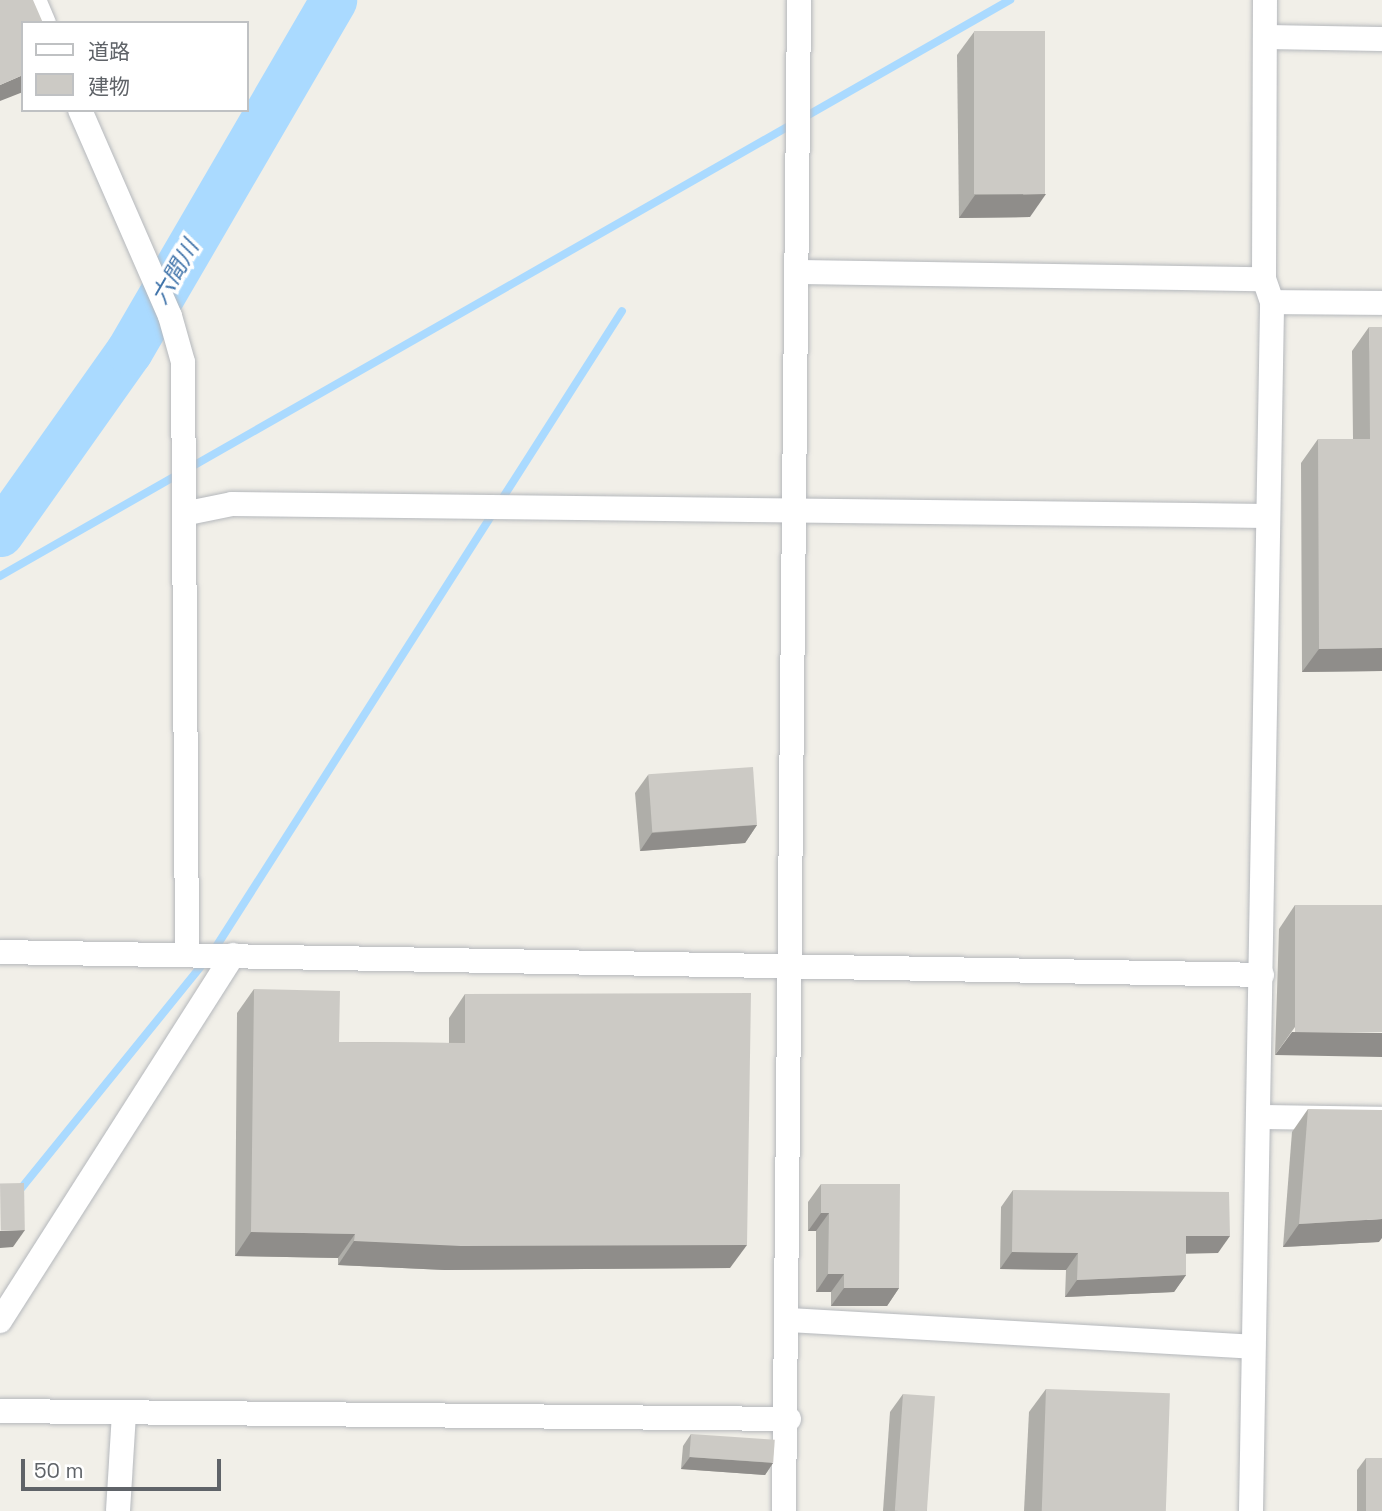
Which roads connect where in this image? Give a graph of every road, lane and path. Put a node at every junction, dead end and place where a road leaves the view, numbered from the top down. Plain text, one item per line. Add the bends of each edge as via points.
1 (34, 0) edge
2 (799, 0) edge
3 (1265, 0) edge
4 (43, 21) edge
5 (1265, 37) junction
6 (1382, 39) edge
7 (81, 112) edge
8 (797, 272) junction
9 (1264, 279) junction
10 (1272, 302) junction
11 (1382, 303) edge
12 (188, 507) junction
13 (796, 513) junction
14 (1266, 516) junction
15 (0, 952) edge
16 (187, 953) junction
17 (233, 955) junction
18 (789, 968) junction
19 (1262, 975) junction
20 (1260, 1116) junction
21 (1382, 1119) edge
22 (788, 1320) junction
23 (0, 1321) edge
24 (1253, 1348) junction
25 (0, 1411) edge
26 (124, 1412) junction
27 (789, 1419) junction
28 (118, 1511) edge
29 (784, 1511) edge
30 (1251, 1511) edge

1 - 4 street
2 - 8 street
3 - 5 street
5 - 6 street
5 - 9 street
7 - 12 street via 170,316 183,362
8 - 9 street
8 - 13 street
9 - 10 street
10 - 11 street
10 - 14 street
12 - 13 street via 232,503
12 - 16 street
13 - 14 street
13 - 18 street
14 - 19 street
15 - 16 street
16 - 17 street
17 - 18 street
17 - 23 street
18 - 19 street
18 - 22 street
19 - 20 street
20 - 21 street
20 - 24 street
22 - 24 street
22 - 27 street
24 - 30 street
25 - 26 street
26 - 27 street
26 - 28 street
27 - 29 street

